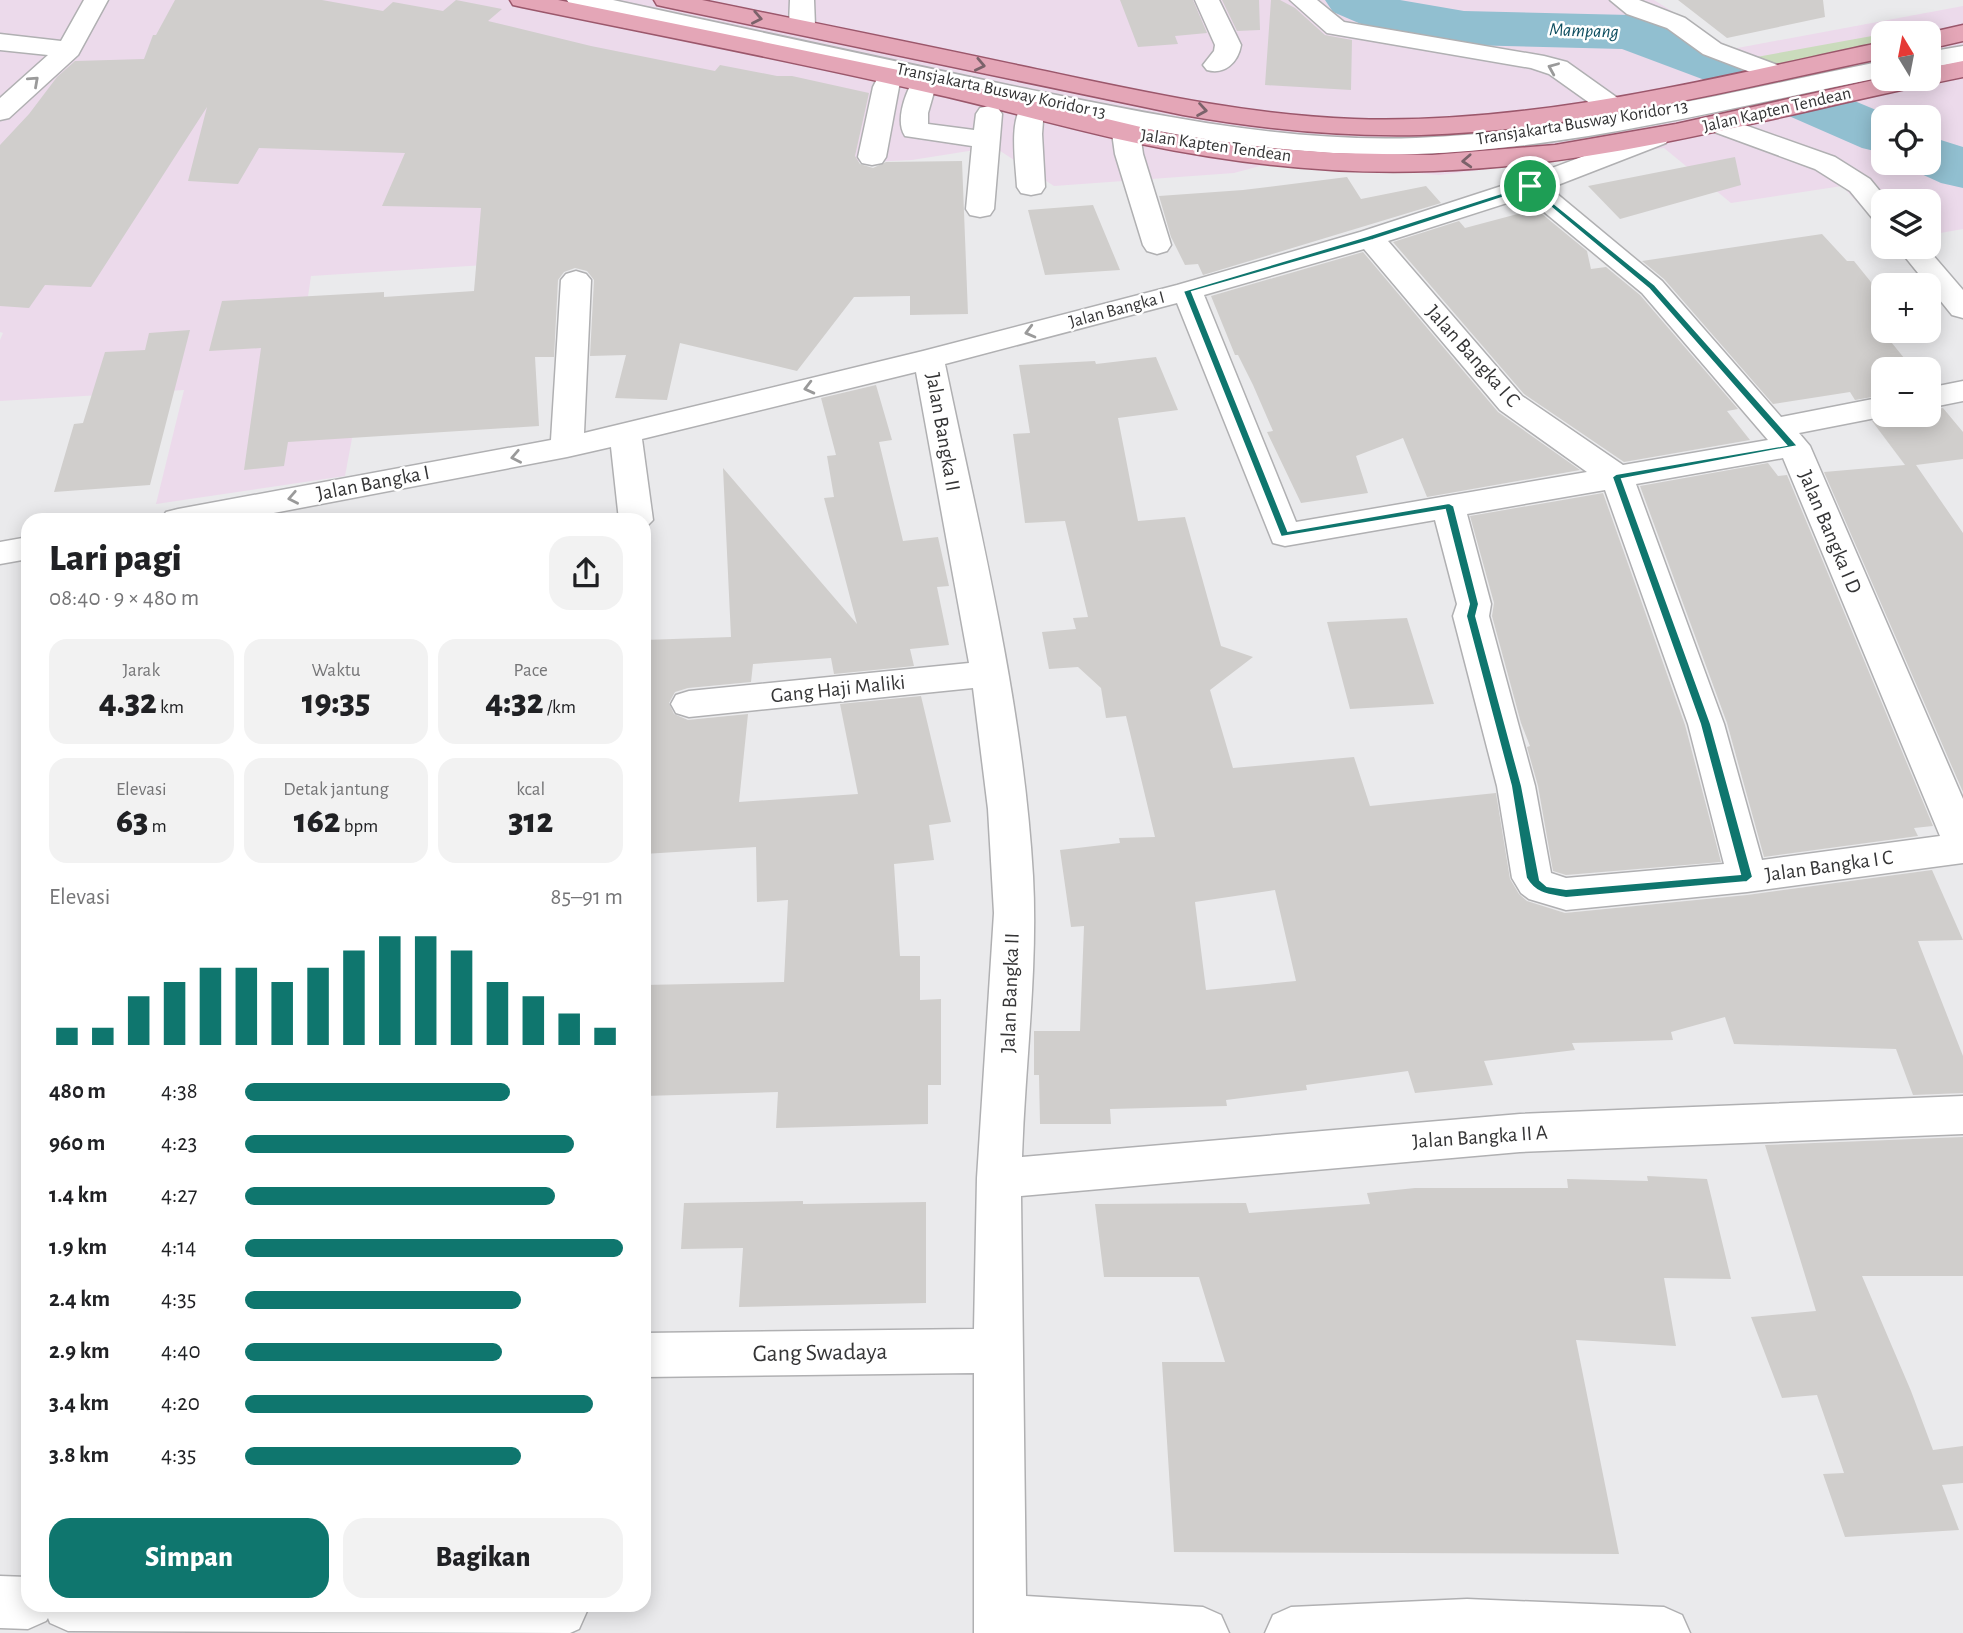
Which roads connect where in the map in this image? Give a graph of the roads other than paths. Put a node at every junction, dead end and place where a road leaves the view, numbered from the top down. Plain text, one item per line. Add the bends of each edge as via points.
1 (96, 0) edge
2 (522, 0) edge
3 (579, 0) edge
4 (666, 0) edge
5 (802, 0) edge
6 (1207, 0) edge
7 (1303, 0) edge
8 (1622, 0) edge
9 (802, 26) junction
10 (1963, 33) edge
11 (1941, 38) edge
12 (0, 43) edge
13 (69, 50) junction
14 (1871, 53) edge
15 (1963, 54) edge
16 (1941, 58) edge
17 (1216, 65) dead end
18 (1963, 69) edge
19 (1871, 71) edge
20 (1941, 73) edge
21 (1764, 75) junction
22 (891, 77) junction
23 (924, 83) junction
24 (1871, 88) edge
25 (997, 101) junction
26 (1610, 105) junction
27 (1032, 110) junction
28 (0, 112) edge
29 (1727, 121) junction
30 (1126, 133) junction
31 (1656, 137) junction
32 (986, 139) junction
33 (872, 157) dead end
34 (1530, 186) junction
35 (1031, 187) dead end
36 (1871, 198) edge
37 (980, 209) dead end
38 (1370, 238) junction
39 (1157, 245) dead end
40 (1922, 259) edge
41 (576, 280) dead end
42 (1187, 291) junction
43 (1961, 304) edge
44 (929, 359) junction
45 (1963, 391) edge
46 (1941, 395) edge
47 (1871, 411) edge
48 (625, 433) junction
49 (1784, 437) junction
50 (567, 447) junction
51 (1616, 477) junction
52 (1449, 506) junction
53 (215, 513) edge
54 (635, 513) edge
55 (21, 549) edge
56 (0, 553) edge
57 (988, 674) junction
58 (689, 704) dead end
59 (1963, 846) edge
60 (1747, 877) junction
61 (1963, 1115) edge
62 (999, 1178) junction
63 (997, 1351) junction
64 (651, 1355) edge
65 (0, 1602) edge
66 (21, 1603) edge
67 (112, 1612) edge
68 (522, 1612) edge
69 (168, 1621) edge
70 (1000, 1627) edge
71 (1203, 1633) edge
72 (1291, 1633) edge
73 (1664, 1633) edge

1 - 13 street
2 - 22 main road, Jalan Kapten Tendean
3 - 19 street, Transjakarta Busway Koridor 13 via 1182,129 1298,143 1418,146 1525,136
4 -> 9 main road, Jalan Kapten Tendean
5 - 9 street
6 - 17 street via 1228,46
26 -> 7 street via 1558,68 1336,28
8 - 21 street via 1676,23 1712,50
9 -> 26 main road, Jalan Kapten Tendean via 1160,103 1274,122 1425,126 1514,120
10 - 11 main road
12 - 13 street
28 -> 13 street
14 - 21 main road, Jalan Kapten Tendean
15 - 16 street
18 - 20 main road
21 - 26 main road, Jalan Kapten Tendean
22 - 23 main road, Jalan Kapten Tendean
22 - 33 street
23 - 25 main road, Jalan Kapten Tendean
23 - 32 street via 915,130
24 - 29 main road, Jalan Kapten Tendean
25 - 27 main road, Jalan Kapten Tendean
25 - 32 street via 989,113
27 - 30 main road, Jalan Kapten Tendean
27 - 35 street via 1028,134
29 - 31 main road, Jalan Kapten Tendean
29 - 36 street via 1825,163 1860,185
31 -> 30 main road, Jalan Kapten Tendean via 1565,152 1433,163 1280,157
30 - 39 street
31 - 34 street, Jalan Bangka I
32 - 37 street
34 - 38 street, Jalan Bangka I
34 - 49 street, Jalan Bangka I D via 1652,287
38 - 42 street, Jalan Bangka I
38 - 51 street, Jalan Bangka I C via 1511,403
40 - 43 street
41 - 50 street
42 -> 44 street, Jalan Bangka I
42 - 52 street via 1285,535
44 -> 48 street, Jalan Bangka I
44 - 57 street, Jalan Bangka II
45 - 46 street
47 - 49 street
48 - 50 street, Jalan Bangka I
48 - 54 street
49 - 51 street
49 - 59 street, Jalan Bangka I D
50 -> 53 street, Jalan Bangka I
51 - 52 street
51 - 60 street, Jalan Bangka I C via 1706,724
52 - 60 street via 1536,883 1544,890 1566,894
55 - 56 street
57 - 58 street, Gang Haji Maliki
57 - 62 street, Jalan Bangka II via 1013,877 1013,987
59 - 60 street, Jalan Bangka I C
61 - 62 street, Jalan Bangka II A via 1520,1133
62 - 63 street, Jalan Bangka II
63 - 64 street, Gang Swadaya
63 - 70 street, Jalan Bangka II
65 - 66 street
67 - 69 street
68 - 69 street
70 - 71 street via 1048,1622
72 - 73 street via 1467,1625

